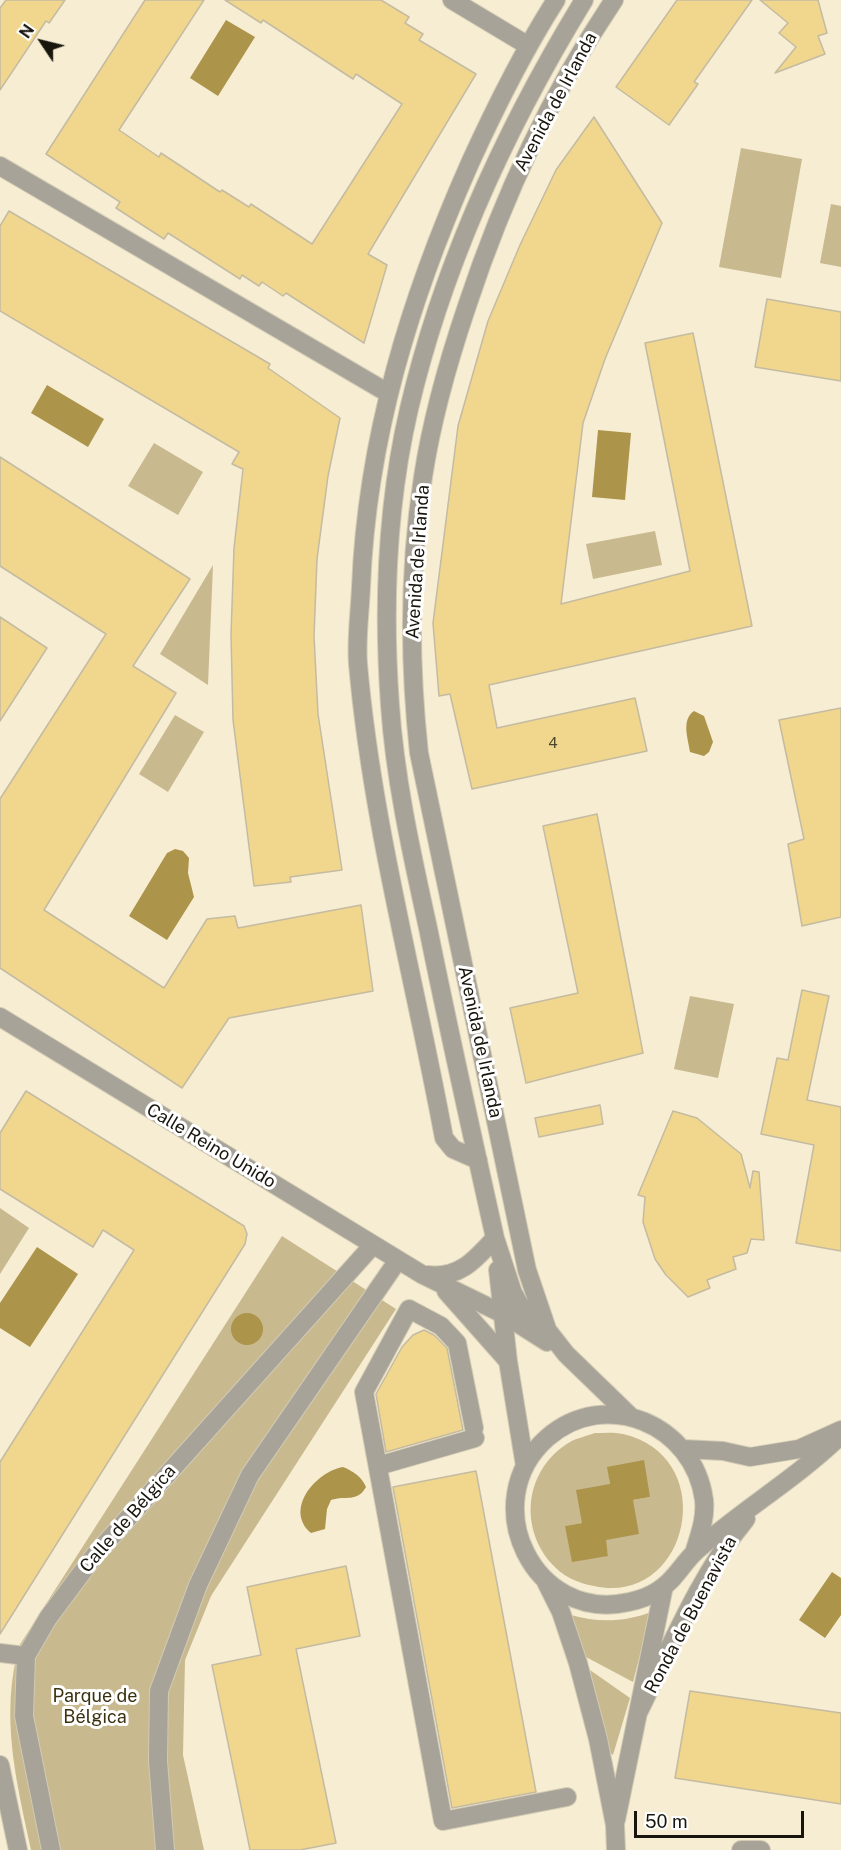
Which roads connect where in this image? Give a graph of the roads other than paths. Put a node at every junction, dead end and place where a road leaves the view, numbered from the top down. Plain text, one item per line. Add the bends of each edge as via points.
1 (452, 0) edge
2 (556, 0) edge
3 (584, 0) edge
4 (614, 0) edge
5 (527, 45) junction
6 (0, 166) edge
7 (388, 393) junction
8 (417, 879) junction
9 (392, 883) junction
10 (0, 1017) edge
11 (478, 1160) junction
12 (495, 1238) junction
13 (373, 1245) junction
14 (398, 1260) junction
15 (423, 1275) junction
16 (441, 1285) junction
17 (503, 1314) junction
18 (548, 1331) junction
19 (566, 1354) junction
20 (508, 1361) junction
21 (630, 1416) junction
22 (841, 1432) edge
23 (683, 1449) junction
24 (378, 1466) junction
25 (525, 1466) junction
26 (768, 1492) junction
27 (694, 1553) junction
28 (546, 1580) junction
29 (664, 1586) junction
30 (0, 1653) edge
31 (26, 1656) junction
32 (639, 1711) junction
33 (0, 1765) edge
34 (567, 1797) dead end
35 (615, 1825) junction
36 (18, 1850) edge
37 (51, 1850) edge
38 (165, 1850) edge
39 (616, 1850) edge
40 (741, 1850) edge
41 (761, 1850) edge

1 - 5 street
2 - 5 street
3 - 8 street, Avenida de Irlanda via 549,57 491,174 434,321 404,435 391,526 390,706 402,804
4 - 18 street, Avenida de Irlanda via 569,70 537,131 483,256 443,377 423,477 412,597 412,690 419,753 527,1270
5 - 7 street via 439,233
6 - 7 street
7 - 9 street via 367,504 358,661
8 - 9 street
8 - 11 street, Avenida de Irlanda
9 - 11 street via 444,1138 453,1149
10 - 13 street, Calle Reino Unido
11 - 12 street, Avenida de Irlanda
12 - 15 street via 457,1273 442,1277
12 - 17 street, Avenida de Irlanda
12 - 18 street, Avenida de Irlanda via 513,1293 521,1307
13 - 14 street, Calle Reino Unido
13 - 31 street, Calle de Bélgica via 95,1555 48,1618
14 - 15 street, Calle Reino Unido
14 - 38 street via 250,1475 198,1585 159,1691 158,1761
15 - 16 street, Calle Reino Unido
16 - 17 street, Calle Reino Unido
16 - 20 street, Calle Reino Unido
17 - 19 street, Calle Reino Unido
17 - 20 street, Avenida de Irlanda
18 - 19 street, Avenida de Irlanda
19 - 21 street, Avenida de Irlanda
20 - 25 street, Avenida de Irlanda
21 - 23 street, Ronda de Buenavista via 649,1422
21 - 25 street, Ronda de Buenavista via 590,1416 558,1429 536,1448
22 - 23 street, Ronda de Buenavista via 799,1449 750,1457
22 - 26 street, Ronda de Buenavista via 821,1454
23 - 27 street, Ronda de Buenavista via 695,1468 704,1502 703,1523
24 - 24 street via 474,1433 468,1352 441,1326 409,1309 364,1392
24 - 34 street via 443,1821
25 - 28 street, Ronda de Buenavista via 514,1499 515,1526 533,1567
26 - 27 street, Ronda de Buenavista
26 - 32 street, Ronda de Buenavista via 717,1561
27 - 29 street, Ronda de Buenavista
28 - 29 street, Ronda de Buenavista via 574,1597 605,1604 636,1600
28 - 35 street, Ronda de Buenavista via 578,1663
29 - 32 street, Ronda de Buenavista
30 - 31 street
31 - 37 street, Calle de Bélgica via 24,1716
32 - 35 street, Ronda de Buenavista
33 - 36 street
35 - 39 street, Ronda de Buenavista
40 - 41 street

